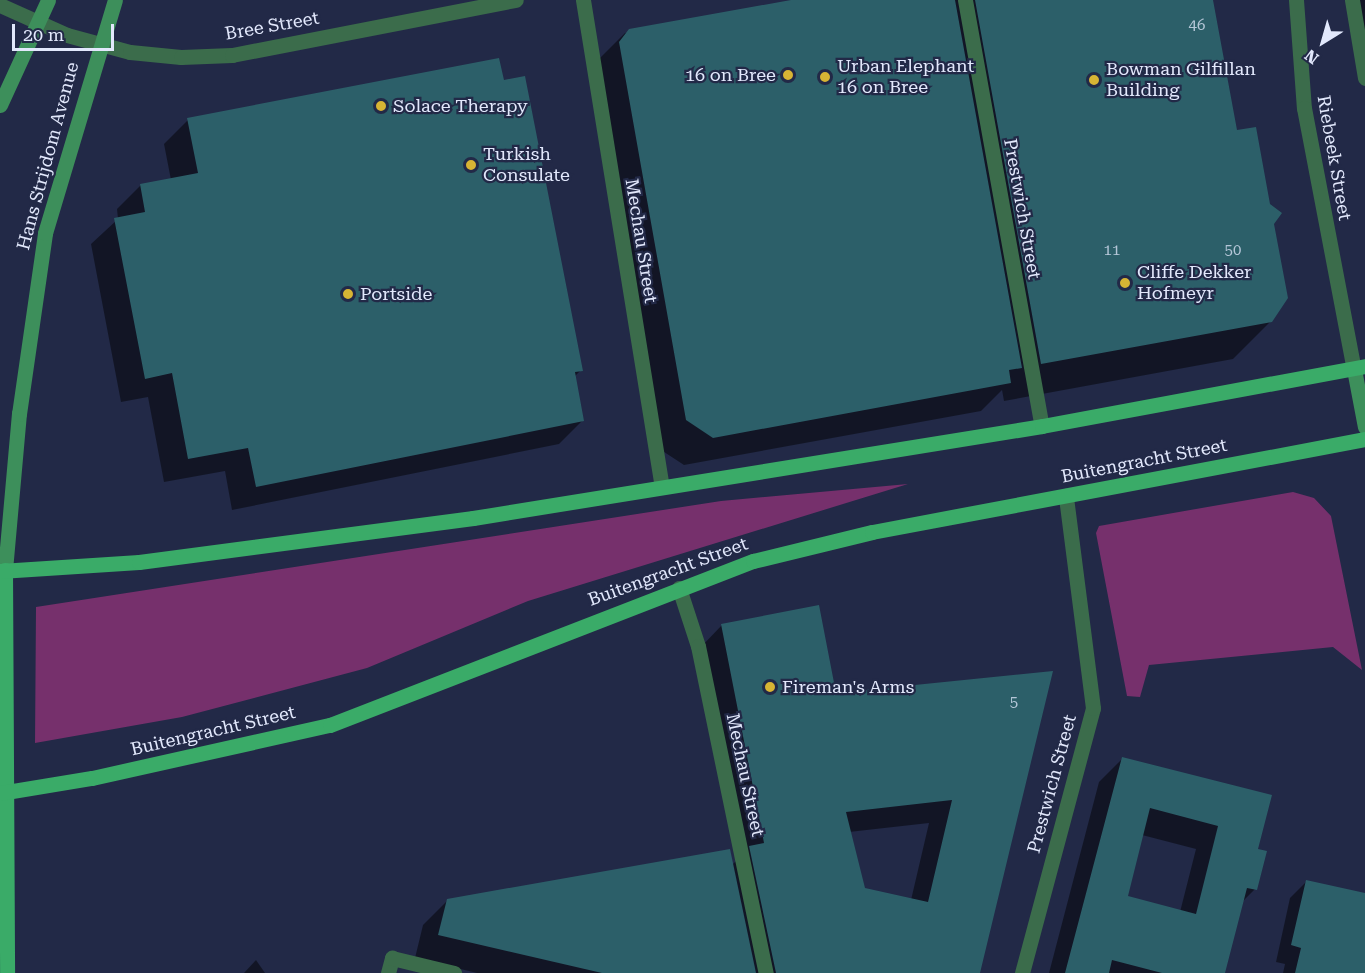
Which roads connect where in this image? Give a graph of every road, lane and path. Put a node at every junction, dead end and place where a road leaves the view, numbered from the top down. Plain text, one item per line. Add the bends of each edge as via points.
1 (48, 0) edge
2 (115, 0) edge
3 (516, 0) edge
4 (583, 0) edge
5 (965, 0) edge
6 (1296, 0) edge
7 (1352, 0) edge
8 (0, 5) edge
9 (37, 22) junction
10 (98, 43) junction
11 (1365, 78) edge
12 (0, 105) edge
13 (1359, 367) edge
14 (1042, 426) junction
15 (1365, 427) edge
16 (1365, 439) edge
17 (662, 487) junction
18 (1066, 496) junction
19 (3, 571) edge
20 (679, 588) junction
21 (2, 793) edge
22 (390, 966) edge
23 (7, 973) edge
24 (454, 973) edge
25 (765, 973) edge
26 (1022, 973) edge

1 - 9 main road
2 - 10 main road, Hans Strijdom Avenue
3 - 10 street, Bree Street via 232,55 156,56
4 - 17 street, Mechau Street
5 - 14 street, Prestwich Street
6 - 13 street, Riebeek Street via 1304,108
7 - 11 street
8 - 9 street, Bree Street
9 - 10 street, Bree Street
9 - 12 main road
10 - 19 main road, Hans Strijdom Avenue via 45,233 19,414
13 - 14 main road
13 - 15 main road, Riebeek Street
14 - 17 main road
16 - 18 main road, Buitengracht Street
17 - 19 main road via 139,562
18 - 20 main road, Buitengracht Street via 872,532 753,561
18 - 26 street, Prestwich Street via 1093,708
19 - 21 main road, Hans Strijdom Avenue
20 - 21 main road, Buitengracht Street via 330,725
20 - 25 street, Mechau Street via 698,646
21 - 23 main road, Hans Strijdom Avenue
22 - 24 street

